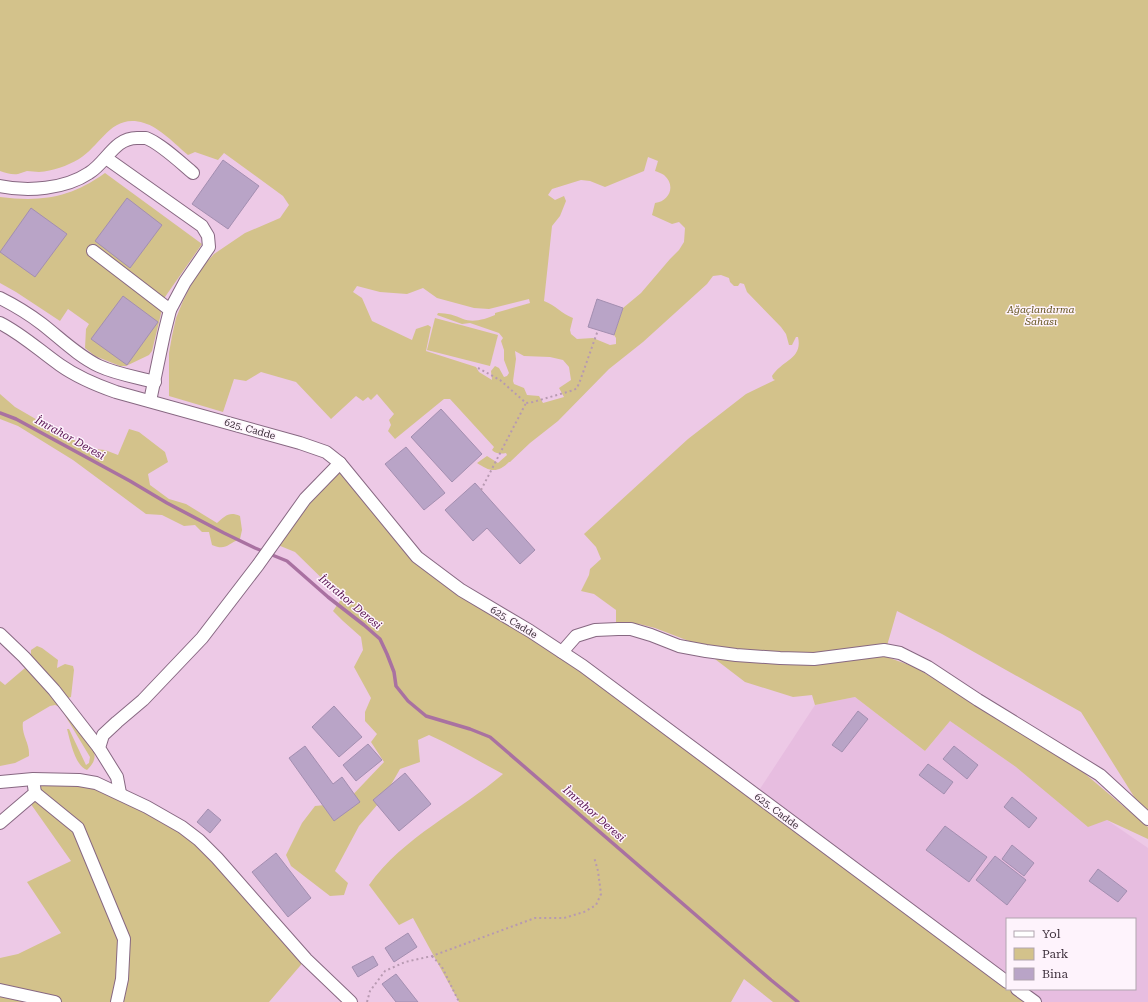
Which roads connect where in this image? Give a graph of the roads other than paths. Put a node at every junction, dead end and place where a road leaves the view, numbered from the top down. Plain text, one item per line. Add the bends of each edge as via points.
1 (106, 158) junction
2 (193, 173) dead end
3 (0, 186) edge
4 (93, 251) dead end
5 (0, 298) edge
6 (170, 310) junction
7 (0, 323) edge
8 (155, 382) junction
9 (150, 401) junction
10 (340, 463) junction
11 (0, 634) edge
12 (562, 652) junction
13 (98, 748) junction
14 (33, 778) junction
15 (0, 782) edge
16 (35, 793) junction
17 (120, 793) junction
18 (1148, 819) edge
19 (0, 823) edge
20 (1006, 981) edge
21 (0, 990) edge
22 (1018, 990) edge
23 (55, 1002) edge
24 (118, 1002) edge
25 (351, 1002) edge
26 (1035, 1002) edge

1 - 2 street via 118,143 130,138 145,138
1 - 3 street via 90,173 67,183 42,189 13,189
1 - 6 street via 202,226 208,236 209,247
4 - 6 street
5 - 8 street via 13,304 72,349 98,365
6 - 8 street
7 - 9 street, 625. Cadde via 89,382
8 - 9 street
9 - 10 street, 625. Cadde via 300,443 326,452
10 - 12 street, 625. Cadde via 418,557 461,590
10 - 13 street via 305,498 202,638 143,700 103,735
11 - 13 street via 54,690
12 - 18 street via 576,636 595,630 631,629 679,646 736,655 814,659 884,650 900,653 928,667 1100,774
12 - 20 street, 625. Cadde
13 - 17 street via 117,777
14 - 15 street
14 - 16 street
14 - 17 street via 79,780 96,783
16 - 19 street
16 - 24 street via 78,828 124,940
17 - 25 street via 182,827 199,840 306,959
21 - 23 street
22 - 26 street

